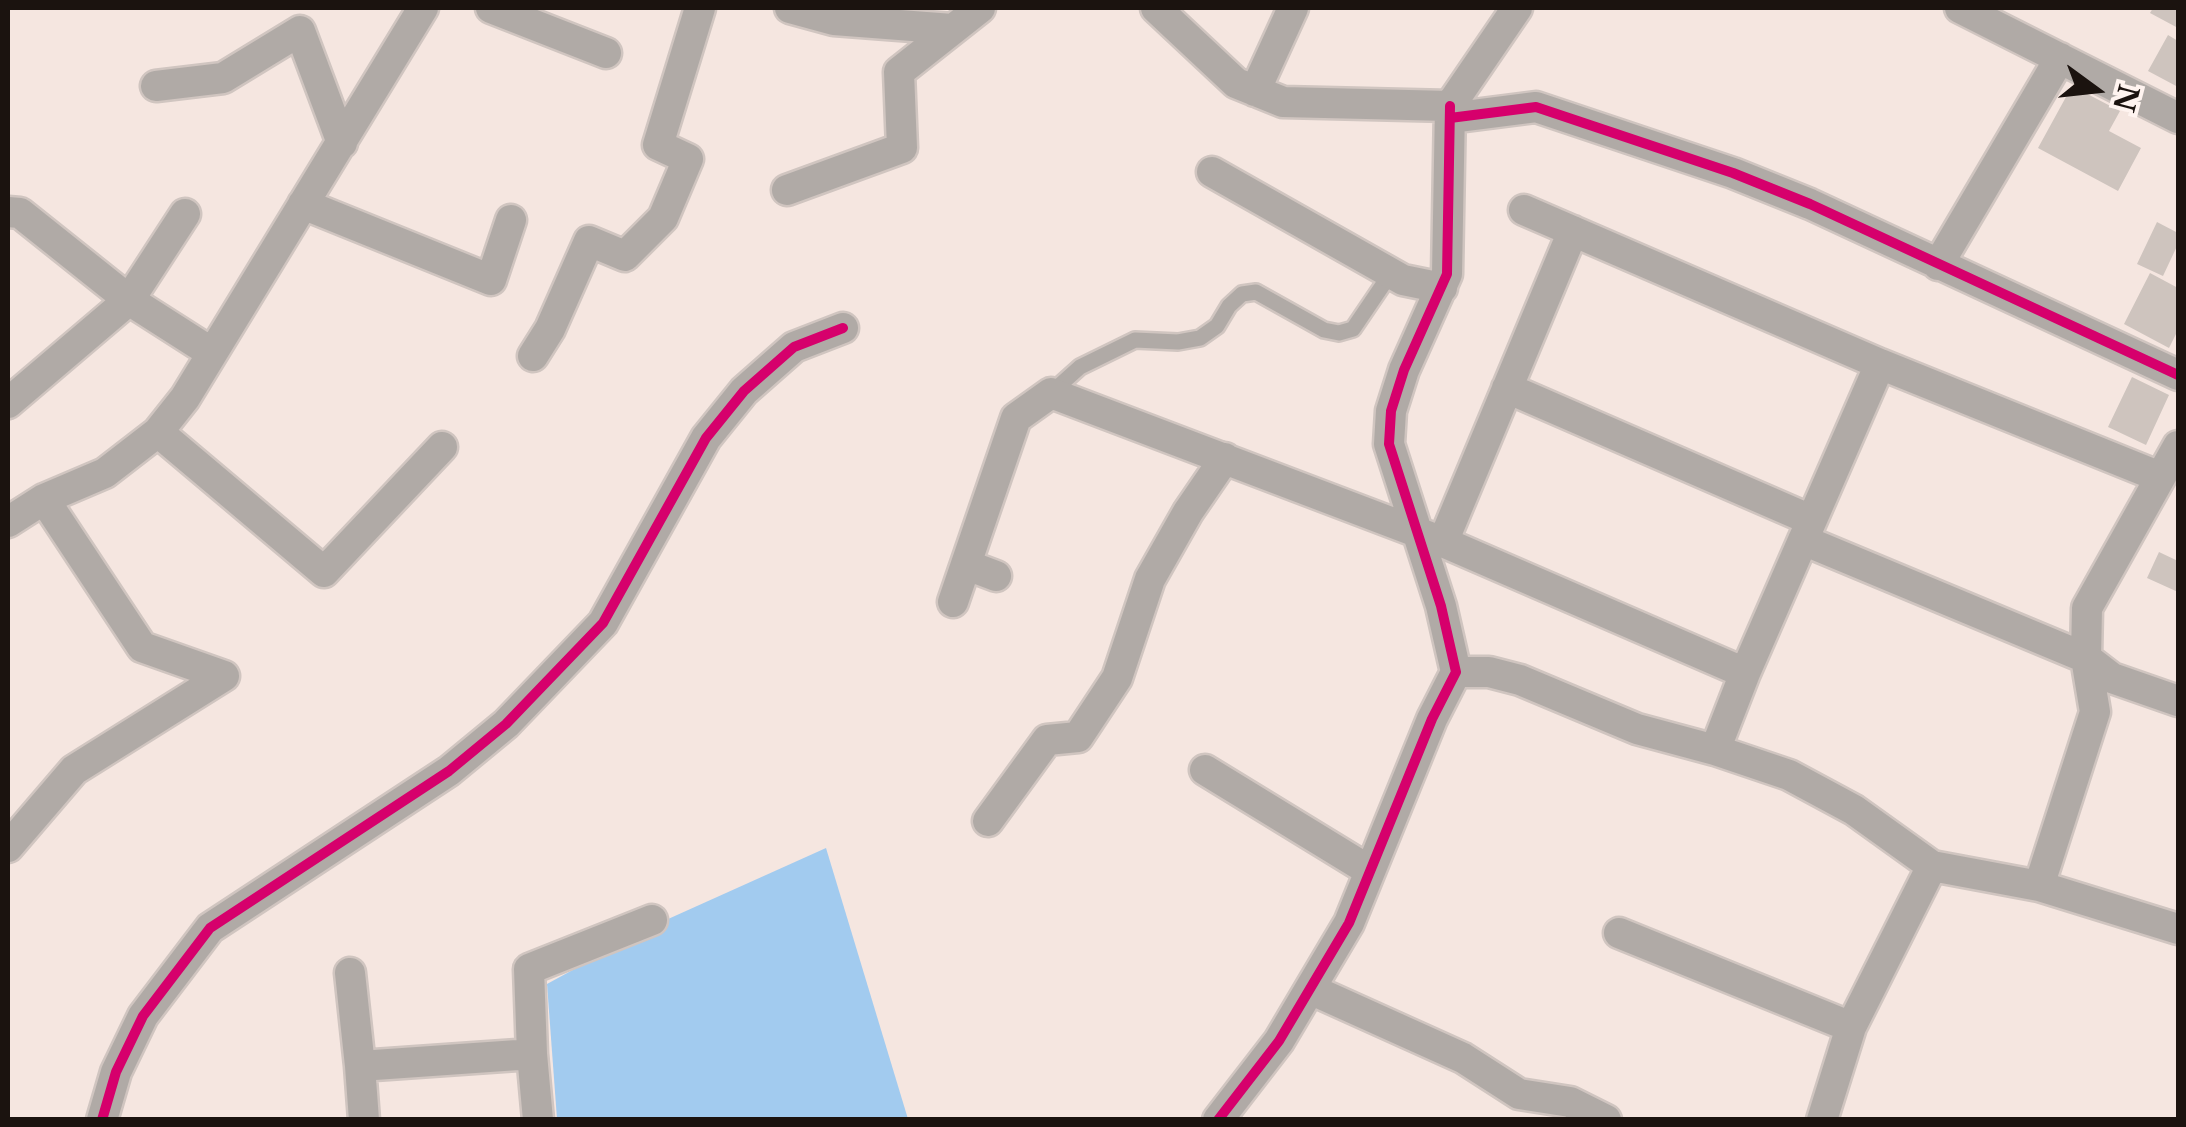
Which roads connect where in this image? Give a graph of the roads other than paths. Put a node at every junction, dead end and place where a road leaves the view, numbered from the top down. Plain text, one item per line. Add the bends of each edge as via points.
1 (423, 8) edge
2 (491, 8) edge
3 (700, 8) edge
4 (790, 8) edge
5 (980, 8) edge
6 (1156, 8) edge
7 (1292, 8) edge
8 (1517, 8) edge
9 (1960, 8) edge
10 (952, 29) junction
11 (606, 53) dead end
12 (2060, 58) junction
13 (156, 86) dead end
14 (1255, 91) junction
15 (1450, 112) junction
16 (2178, 118) edge
17 (342, 142) junction
18 (1212, 172) dead end
19 (787, 190) dead end
20 (303, 204) junction
21 (1524, 210) dead end
22 (8, 212) edge
23 (184, 214) dead end
24 (511, 220) dead end
25 (1573, 231) junction
26 (1938, 265) junction
27 (1391, 272) junction
28 (1442, 288) junction
29 (129, 300) junction
30 (843, 328) dead end
31 (212, 353) junction
32 (533, 356) dead end
33 (1880, 364) junction
34 (2178, 375) edge
35 (1507, 388) junction
36 (1050, 393) junction
37 (8, 403) edge
38 (158, 432) junction
39 (442, 446) dead end
40 (2178, 446) edge
41 (1226, 458) junction
42 (2160, 477) junction
43 (44, 499) junction
44 (8, 522) edge
45 (1807, 530) junction
46 (1430, 537) junction
47 (967, 565) junction
48 (996, 576) dead end
49 (954, 602) dead end
50 (2086, 658) junction
51 (1456, 672) junction
52 (1745, 673) junction
53 (2178, 701) edge
54 (1715, 750) junction
55 (1205, 770) dead end
56 (988, 822) dead end
57 (8, 847) edge
58 (1932, 866) junction
59 (1370, 870) junction
60 (2039, 886) junction
61 (652, 920) dead end
62 (2178, 928) edge
63 (1619, 933) dead end
64 (350, 974) dead end
65 (1310, 988) junction
66 (1851, 1027) junction
67 (532, 1054) junction
68 (360, 1066) junction
69 (1221, 1119) edge
70 (102, 1120) edge
71 (364, 1120) edge
72 (538, 1120) edge
73 (1606, 1120) edge
74 (1822, 1120) edge

1 - 17 street
2 - 11 street
3 - 32 street via 658,145 688,158 662,218 625,256 589,241
4 - 10 street via 834,20
5 - 10 street
6 - 14 street via 1236,83
7 - 14 street
8 - 15 street
9 - 12 street
10 - 19 street via 899,72 902,148
12 - 16 street
12 - 26 street
13 - 17 street via 223,78 300,31
14 - 15 street via 1283,102
15 - 26 street via 1536,107 1567,115 1749,179
15 - 28 street
17 - 20 street
18 - 27 street
20 - 24 street via 492,280
20 - 31 street
21 - 25 street
22 - 29 street via 20,213
23 - 29 street
25 - 33 street
25 - 35 street
26 - 34 street
27 - 28 street
27 - 36 lane via 1352,329 1324,330 1256,292 1242,294 1200,338 1135,340 1080,368
28 - 46 street via 1404,370 1389,444
29 - 31 street
29 - 37 street
30 - 70 street via 794,347 744,392 706,438 604,624 506,724 449,771 210,928 143,1016
31 - 38 street
33 - 42 street
33 - 45 street
35 - 45 street
35 - 46 street
36 - 41 street
36 - 47 street via 1016,418
38 - 39 street via 324,572
38 - 43 street via 105,474
40 - 42 street
41 - 46 street
41 - 56 street via 1150,579 1117,678 1078,737 1047,740
42 - 50 street via 2088,608
43 - 44 street
43 - 57 street via 142,648 224,676 74,770
45 - 50 street
45 - 52 street
46 - 51 street
46 - 52 street
47 - 48 street
47 - 49 street
50 - 53 street via 2112,678
50 - 60 street via 2095,712
51 - 54 street via 1520,680 1638,729
51 - 59 street
52 - 54 street
54 - 58 street via 1819,789
55 - 59 street
58 - 60 street
58 - 66 street
59 - 65 street via 1349,923
60 - 62 street
61 - 67 street via 529,969
63 - 66 street
64 - 68 street
65 - 69 street
65 - 73 street via 1463,1058 1519,1094 1570,1102
66 - 74 street
67 - 68 street
67 - 72 street
68 - 71 street

